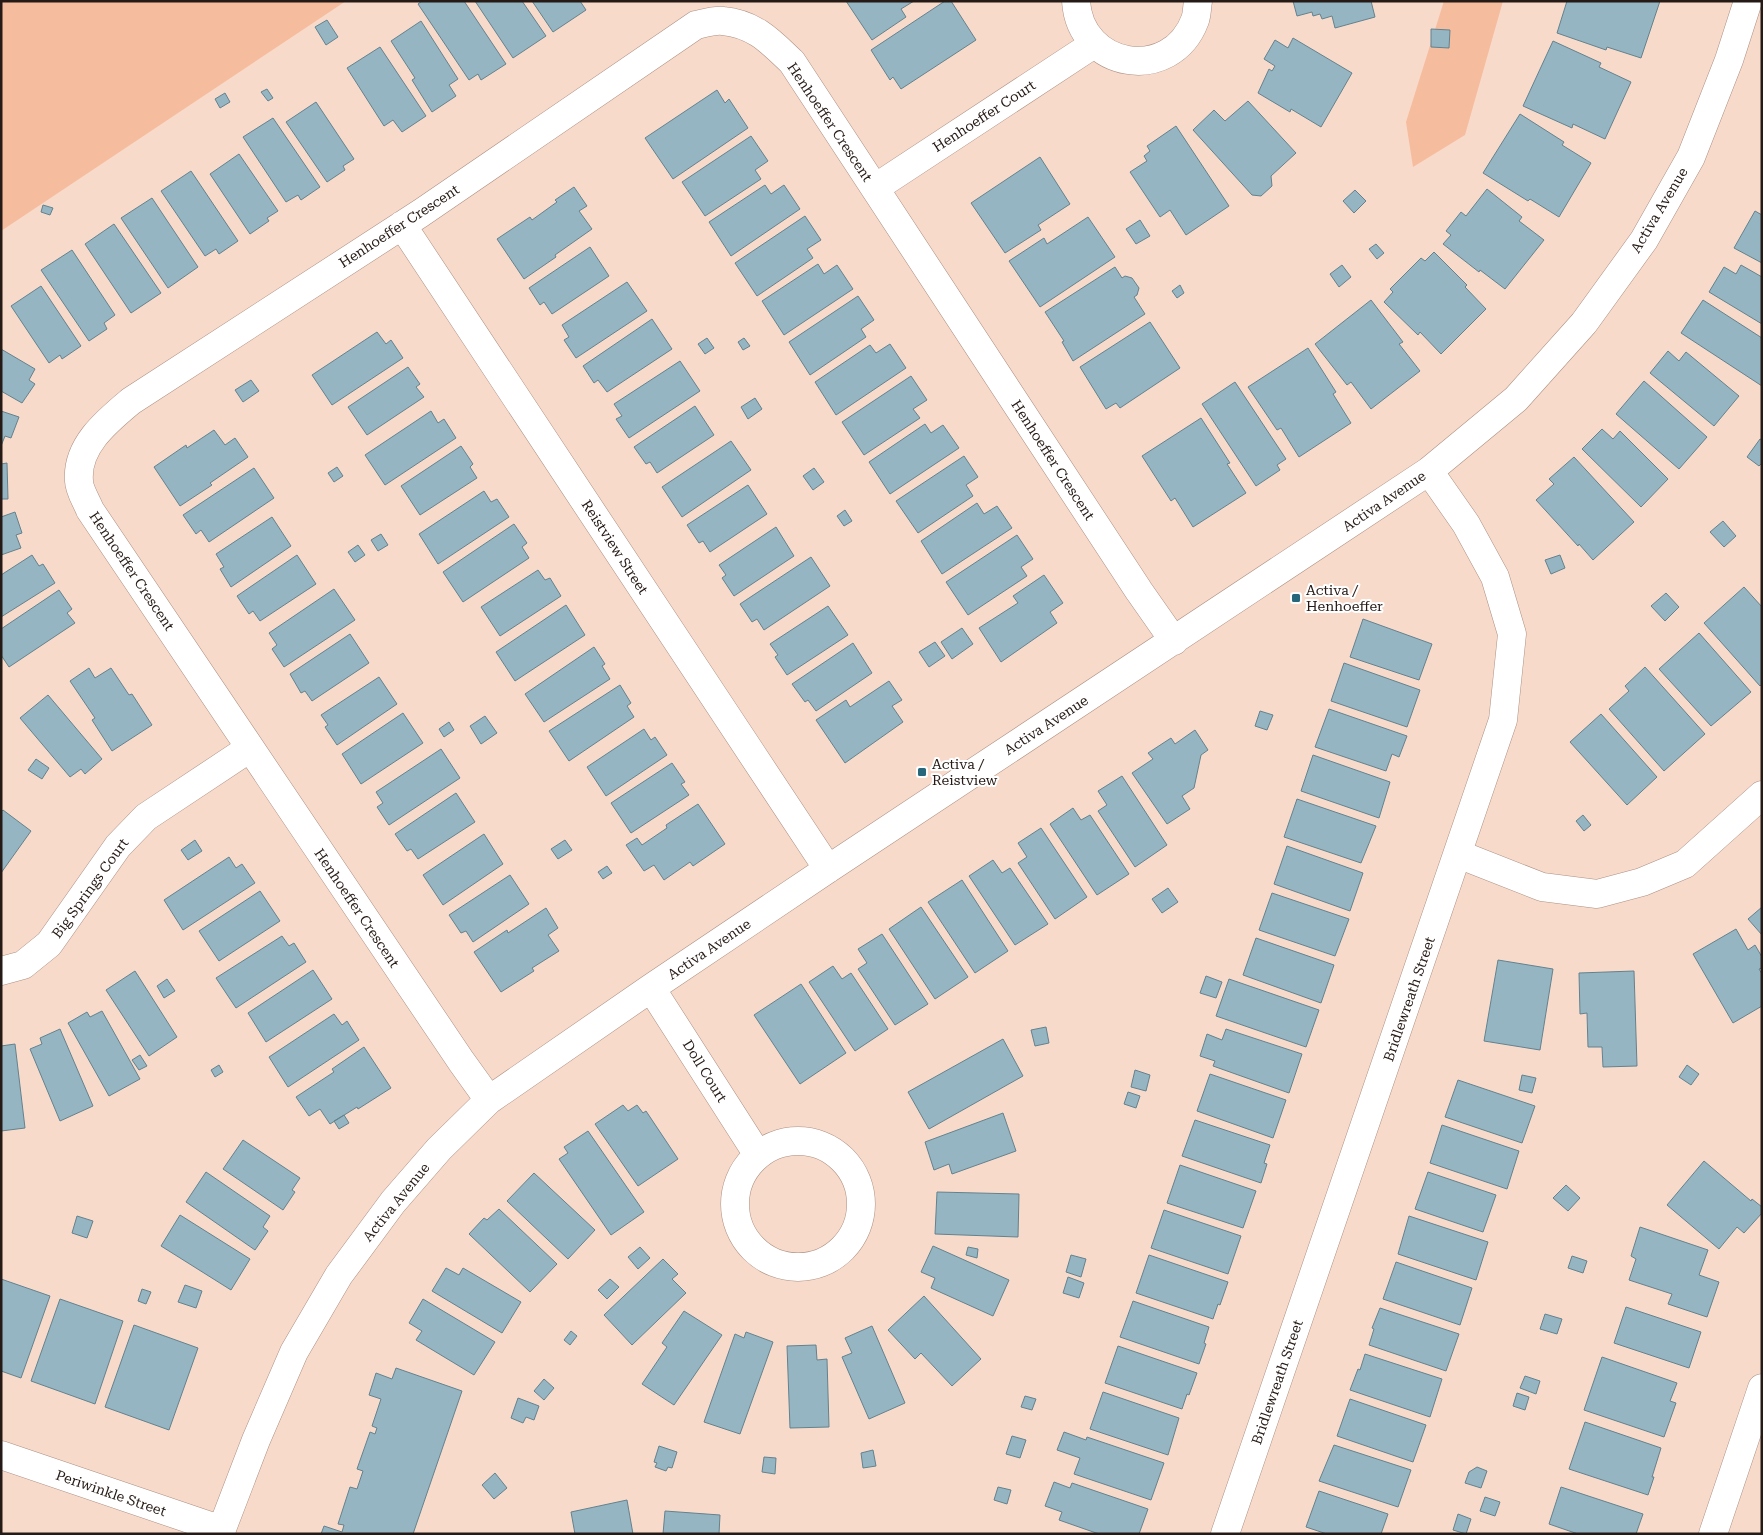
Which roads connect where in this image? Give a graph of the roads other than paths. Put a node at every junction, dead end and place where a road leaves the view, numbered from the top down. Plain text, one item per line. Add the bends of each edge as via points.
1 (1076, 1) edge
2 (1198, 1) edge
3 (1748, 1) edge
4 (1094, 44) junction
5 (875, 188) junction
6 (402, 225) junction
7 (1429, 471) junction
8 (1174, 641) junction
9 (250, 748) junction
10 (1762, 795) edge
11 (1458, 854) junction
12 (828, 869) junction
13 (1, 971) edge
14 (651, 988) junction
15 (489, 1100) junction
16 (758, 1155) junction
17 (1762, 1388) edge
18 (1, 1455) edge
19 (221, 1532) edge
20 (1225, 1534) edge
21 (1713, 1534) edge

1 - 4 street via 1077,15
2 - 4 street via 1195,20 1185,38 1167,54 1147,61 1131,61 1111,56
3 - 7 street, Activa Avenue via 1691,157 1644,240 1584,323 1516,399
4 - 5 street, Henhoeffer Court
5 - 6 street, Henhoeffer Crescent via 792,62 765,36 745,25 722,21 696,25
5 - 8 street, Henhoeffer Crescent
6 - 9 street, Henhoeffer Crescent via 131,401 102,424 81,456 79,482 90,510
6 - 12 street, Reistview Street
7 - 8 street, Activa Avenue
7 - 11 street, Bridlewreath Street via 1466,524 1495,577 1512,634 1504,720
8 - 12 street, Activa Avenue
9 - 13 street, Big Springs Court via 146,817 118,846 49,944 23,966
9 - 15 street, Henhoeffer Crescent
10 - 11 street via 1685,864 1642,882 1597,894 1542,887
11 - 20 street, Bridlewreath Street
12 - 14 street, Activa Avenue
14 - 15 street, Activa Avenue
14 - 16 street, Doll Court
15 - 19 street, Activa Avenue via 404,1189 339,1275 294,1352
16 - 16 street via 743,1172 734,1200 737,1222 749,1245 766,1259 793,1268 815,1266 833,1258 849,1242 859,1224 862,1202 857,1179 845,1161 829,1148 808,1141 786,1141
17 - 21 street
18 - 19 street, Periwinkle Street

